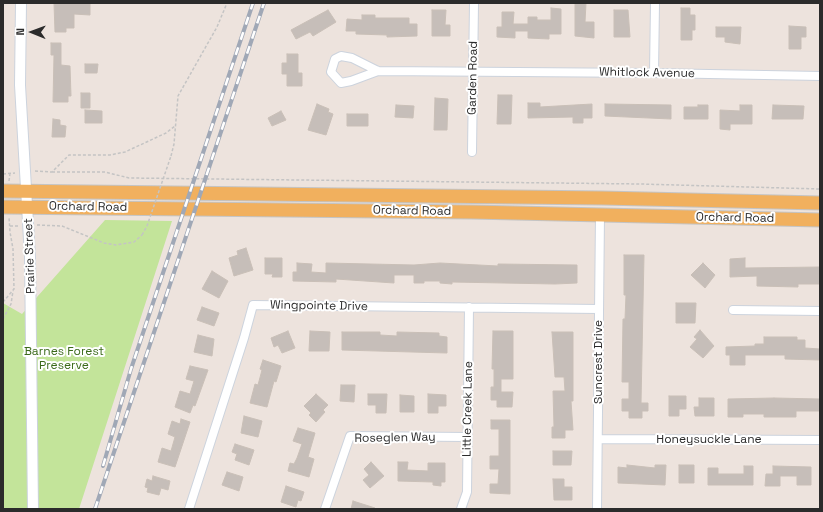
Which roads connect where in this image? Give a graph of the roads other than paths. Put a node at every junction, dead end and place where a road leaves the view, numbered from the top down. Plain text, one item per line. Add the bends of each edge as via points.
1 (21, 3) edge
2 (474, 3) edge
3 (655, 3) edge
4 (378, 70) junction
5 (474, 72) junction
6 (654, 73) junction
7 (820, 76) edge
8 (472, 152) dead end
9 (3, 191) edge
10 (27, 191) junction
11 (820, 203) edge
12 (3, 207) edge
13 (28, 207) junction
14 (600, 215) junction
15 (820, 220) edge
16 (469, 307) junction
17 (599, 309) junction
18 (732, 310) dead end
19 (820, 311) edge
20 (467, 437) junction
21 (598, 439) junction
22 (820, 440) edge
23 (33, 509) edge
24 (189, 509) edge
25 (325, 509) edge
26 (461, 509) edge
27 (596, 509) edge

1 - 10 street, Prairie Street via 20,85
2 - 5 street, Garden Road
3 - 6 street
4 - 4 street via 341,83 331,72 335,59 342,56
4 - 5 street, Whitlock Avenue
5 - 6 street, Whitlock Avenue
5 - 8 street, Garden Road
6 - 7 street, Whitlock Avenue
9 - 10 main road, Orchard Road
10 - 11 main road, Orchard Road
10 - 13 street, Prairie Street
12 - 13 main road, Orchard Road
13 - 14 main road, Orchard Road
13 - 23 street, Prairie Street
14 - 15 main road, Orchard Road
14 - 17 street, Suncrest Drive
16 - 17 street, Wingpointe Drive
16 - 20 street, Little Creek Lane
16 - 24 street, Wingpointe Drive via 253,305
17 - 21 street, Suncrest Drive
18 - 19 street
20 - 25 street, Roseglen Way via 350,436
20 - 26 street, Little Creek Lane via 467,492
21 - 22 street, Honeysuckle Lane
21 - 27 street, Suncrest Drive

